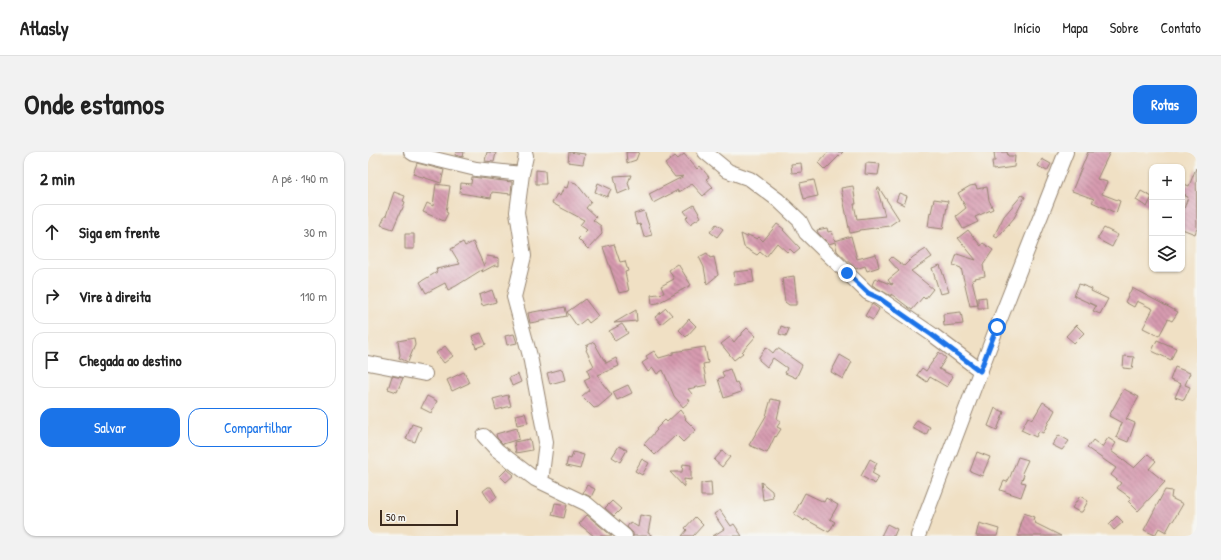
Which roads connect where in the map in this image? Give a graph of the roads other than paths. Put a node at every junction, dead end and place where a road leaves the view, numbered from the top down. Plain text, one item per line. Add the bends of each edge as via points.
1 (411, 152) edge
2 (525, 152) edge
3 (705, 152) edge
4 (1066, 152) edge
5 (522, 174) junction
6 (368, 363) edge
7 (980, 371) junction
8 (425, 374) dead end
9 (484, 436) dead end
10 (542, 482) junction
11 (625, 536) edge
12 (918, 536) edge

1 - 5 street via 476,169
2 - 5 street
3 - 7 street via 728,171 750,179 778,200 800,221 806,233 868,293 879,298
4 - 7 street
5 - 10 street via 517,212 524,256 514,297 530,356 546,442
6 - 8 street
7 - 12 street
9 - 10 street via 497,450 534,479
10 - 11 street via 587,504

